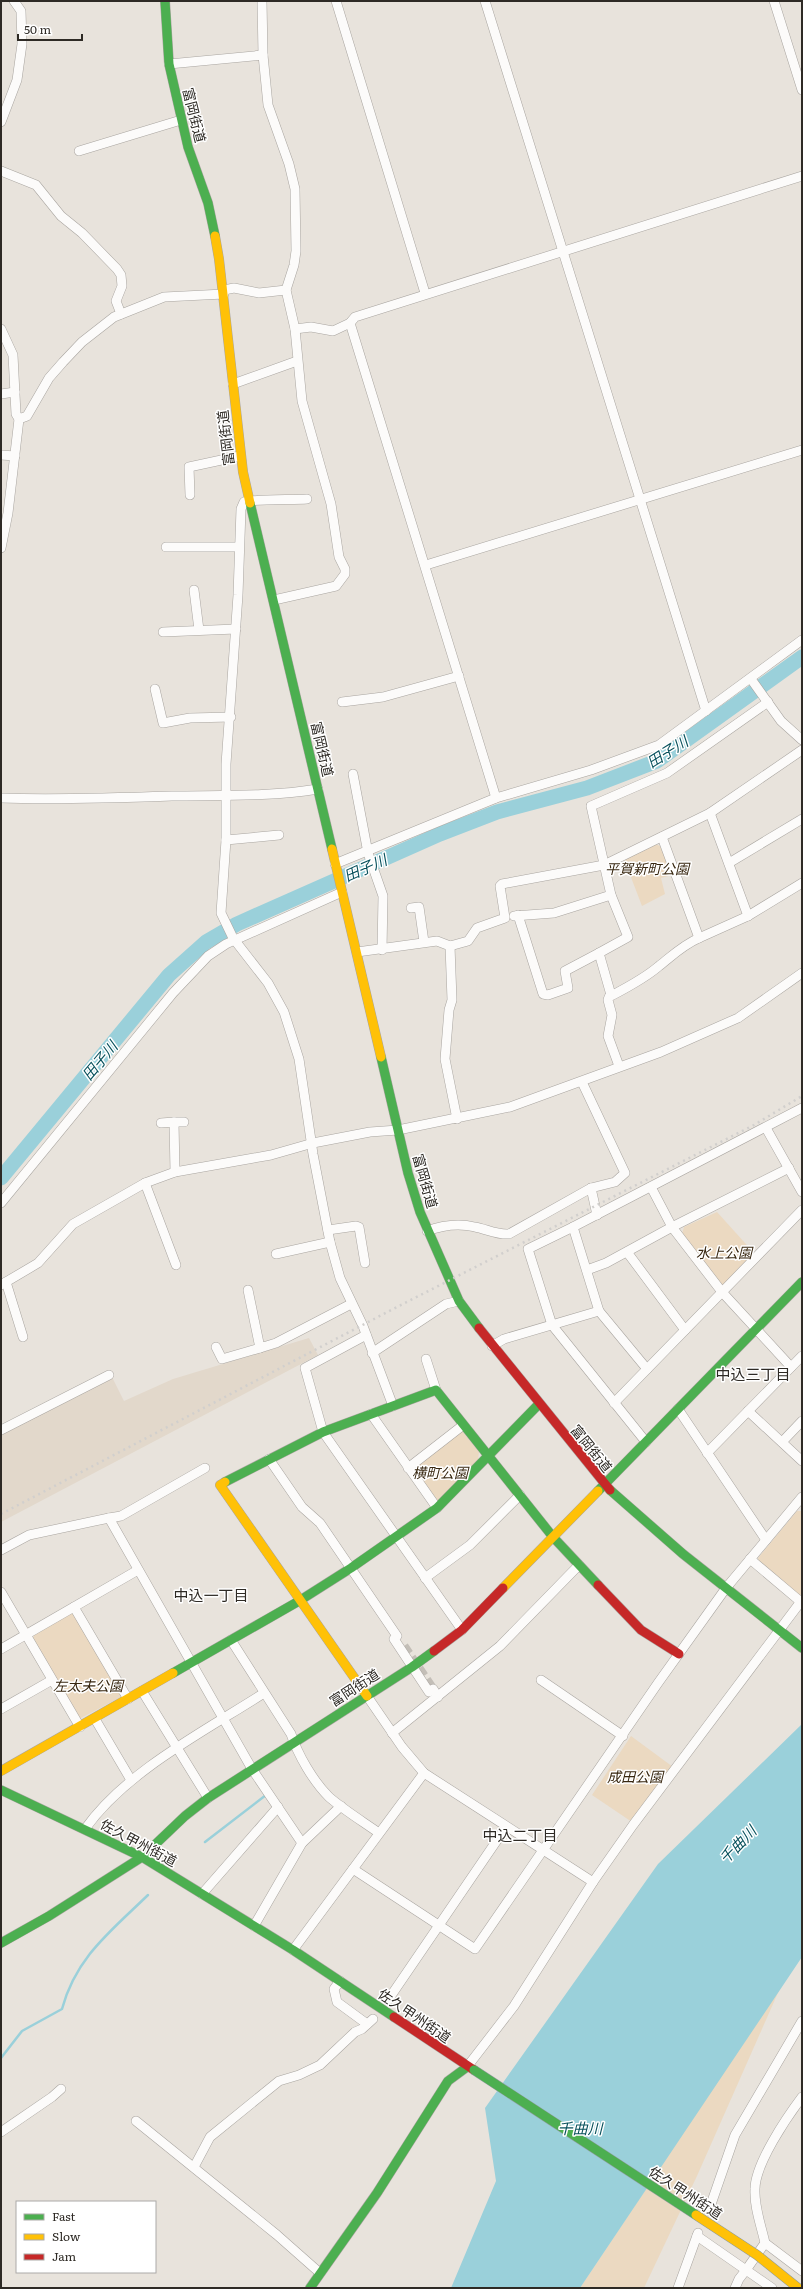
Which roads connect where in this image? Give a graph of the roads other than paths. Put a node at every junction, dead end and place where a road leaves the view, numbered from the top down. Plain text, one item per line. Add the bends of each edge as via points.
1 (14, 1) edge
2 (165, 1) edge
3 (262, 1) edge
4 (336, 1) edge
5 (485, 1) edge
6 (774, 1) edge
7 (264, 55) junction
8 (169, 64) junction
9 (802, 90) edge
10 (181, 120) junction
11 (1, 122) edge
12 (79, 151) dead end
13 (1, 171) edge
14 (802, 176) edge
15 (562, 251) junction
16 (286, 290) junction
17 (224, 292) junction
18 (425, 293) junction
19 (121, 314) junction
20 (350, 323) junction
21 (1, 329) edge
22 (295, 329) junction
23 (4, 343) edge
24 (297, 361) junction
25 (233, 384) junction
26 (15, 392) junction
27 (1, 394) edge
28 (19, 419) junction
29 (802, 450) edge
30 (1, 455) edge
31 (15, 456) junction
32 (240, 456) junction
33 (190, 495) dead end
34 (307, 499) dead end
35 (249, 500) junction
36 (640, 500) junction
37 (4, 512) edge
38 (166, 547) dead end
39 (239, 547) junction
40 (1, 548) edge
41 (426, 565) junction
42 (194, 590) dead end
43 (274, 600) junction
44 (236, 629) junction
45 (199, 630) junction
46 (163, 632) dead end
47 (802, 640) edge
48 (459, 676) junction
49 (752, 681) junction
50 (156, 689) dead end
51 (766, 698) junction
52 (342, 702) dead end
53 (706, 712) junction
54 (231, 717) junction
55 (802, 740) edge
56 (802, 750) edge
57 (353, 774) dead end
58 (318, 789) junction
59 (225, 795) junction
60 (1, 798) edge
61 (496, 798) junction
62 (710, 813) junction
63 (802, 820) edge
64 (279, 835) dead end
65 (662, 837) junction
66 (226, 840) junction
67 (367, 852) junction
68 (729, 863) junction
69 (604, 865) junction
70 (336, 866) junction
71 (802, 883) edge
72 (342, 889) junction
73 (611, 895) junction
74 (410, 908) dead end
75 (518, 915) junction
76 (748, 916) junction
77 (505, 918) junction
78 (699, 938) junction
79 (234, 939) junction
80 (424, 942) junction
81 (450, 946) junction
82 (382, 950) junction
83 (357, 952) junction
84 (599, 953) junction
85 (802, 973) edge
86 (612, 995) junction
87 (619, 1066) junction
88 (582, 1082) junction
89 (802, 1108) edge
90 (457, 1119) junction
91 (174, 1122) junction
92 (184, 1122) dead end
93 (161, 1123) dead end
94 (766, 1128) junction
95 (398, 1130) junction
96 (313, 1143) junction
97 (789, 1168) junction
98 (175, 1172) junction
99 (145, 1183) junction
100 (651, 1187) junction
101 (591, 1188) junction
102 (802, 1192) edge
103 (1, 1203) edge
104 (802, 1210) edge
105 (597, 1215) junction
106 (573, 1227) junction
107 (672, 1227) junction
108 (328, 1230) junction
109 (427, 1230) junction
110 (330, 1242) junction
111 (627, 1252) junction
112 (276, 1254) dead end
113 (365, 1263) dead end
114 (176, 1265) dead end
115 (587, 1270) junction
116 (802, 1282) edge
117 (3, 1283) edge
118 (248, 1290) dead end
119 (722, 1292) junction
120 (459, 1301) junction
121 (351, 1304) junction
122 (599, 1311) junction
123 (552, 1325) junction
124 (756, 1329) junction
125 (686, 1330) junction
126 (366, 1335) junction
127 (23, 1337) dead end
128 (492, 1346) junction
129 (216, 1347) dead end
130 (260, 1348) junction
131 (372, 1353) junction
132 (802, 1356) edge
133 (426, 1359) dead end
134 (791, 1367) junction
135 (647, 1369) junction
136 (109, 1375) dead end
137 (436, 1390) junction
138 (614, 1403) junction
139 (538, 1405) junction
140 (393, 1406) junction
141 (678, 1409) junction
142 (748, 1411) junction
143 (371, 1414) junction
144 (802, 1422) edge
145 (462, 1426) junction
146 (1, 1430) edge
147 (323, 1432) junction
148 (646, 1442) junction
149 (782, 1442) junction
150 (707, 1453) junction
151 (487, 1456) junction
152 (269, 1459) junction
153 (802, 1461) edge
154 (205, 1468) dead end
155 (408, 1468) junction
156 (604, 1485) junction
157 (520, 1495) junction
158 (801, 1502) edge
159 (437, 1508) junction
160 (109, 1518) junction
161 (396, 1537) junction
162 (553, 1537) junction
163 (766, 1540) junction
164 (1, 1550) edge
165 (750, 1559) junction
166 (579, 1565) junction
167 (352, 1568) junction
168 (138, 1570) junction
169 (425, 1578) junction
170 (726, 1588) junction
171 (1, 1592) edge
172 (299, 1601) junction
173 (801, 1601) edge
174 (74, 1607) junction
175 (462, 1630) junction
176 (782, 1633) junction
177 (25, 1635) junction
178 (231, 1640) junction
179 (802, 1648) edge
180 (1, 1649) edge
181 (679, 1654) junction
182 (191, 1662) junction
183 (412, 1667) junction
184 (52, 1680) junction
185 (541, 1680) dead end
186 (142, 1691) junction
187 (264, 1693) junction
188 (367, 1696) junction
189 (438, 1697) junction
190 (128, 1699) junction
191 (1, 1709) edge
192 (95, 1719) junction
193 (223, 1719) junction
194 (80, 1727) junction
195 (392, 1733) junction
196 (623, 1736) junction
197 (294, 1742) junction
198 (176, 1750) junction
199 (252, 1769) junction
200 (1, 1771) edge
201 (424, 1773) junction
202 (131, 1780) junction
203 (1, 1790) edge
204 (208, 1798) junction
205 (341, 1806) junction
206 (278, 1807) junction
207 (506, 1827) junction
208 (85, 1829) junction
209 (379, 1833) junction
210 (302, 1844) junction
211 (543, 1851) junction
212 (142, 1857) junction
213 (353, 1869) junction
214 (593, 1882) junction
215 (202, 1894) junction
216 (254, 1926) junction
217 (439, 1926) junction
218 (1, 1943) edge
219 (293, 1950) junction
220 (340, 1981) junction
221 (388, 2000) dead end
222 (802, 2021) edge
223 (470, 2068) junction
224 (61, 2089) dead end
225 (802, 2097) edge
226 (136, 2121) dead end
227 (1, 2132) edge
228 (194, 2167) junction
229 (709, 2210) dead end
230 (765, 2243) junction
231 (746, 2270) junction
232 (802, 2271) edge
233 (320, 2273) junction
234 (310, 2288) edge
235 (678, 2288) edge
236 (735, 2288) edge
237 (772, 2288) edge
238 (798, 2288) edge

1 - 11 street via 21,11 22,44 17,80
2 - 8 main road, 富岡街道
3 - 7 street
4 - 18 street
5 - 15 street
6 - 9 street
7 - 8 street
7 - 16 street via 268,105 295,188 296,251
8 - 10 main road, 富岡街道
10 - 12 street
10 - 17 main road, 富岡街道 via 208,203
13 - 19 street via 36,185 61,216 82,233 117,269 122,280 121,291 116,298
14 - 15 street
15 - 18 street
15 - 36 street
16 - 17 street via 259,293 234,288
16 - 22 street
17 - 19 street via 164,297
17 - 25 main road, 富岡街道
18 - 20 street via 355,317
19 - 28 street via 94,332 72,352 49,378 26,416
20 - 22 street via 333,332 311,326
20 - 41 street
21 - 23 street
22 - 24 street
23 - 26 street via 13,355
24 - 25 street
24 - 43 street via 302,401 331,504 339,557 345,574 336,586
25 - 32 main road, 富岡街道
26 - 27 street
26 - 28 street via 16,414
28 - 31 street
29 - 36 street
30 - 31 street
31 - 37 street
32 - 33 street via 189,467
32 - 35 main road, 富岡街道
34 - 35 street
35 - 39 street via 244,502 241,509
35 - 43 main road, 富岡街道
36 - 41 street
36 - 53 street
37 - 40 street
38 - 39 street
39 - 44 street
41 - 48 street
42 - 45 street
43 - 58 main road, 富岡街道
44 - 45 street
44 - 54 street
45 - 46 street
47 - 49 street
48 - 52 street via 383,697
48 - 61 street
49 - 51 street
49 - 53 street
50 - 54 street via 163,722 190,718
51 - 55 street via 781,721
51 - 69 street via 667,773 593,803 591,809
53 - 61 street via 650,749 591,770
54 - 59 street
56 - 62 street
57 - 67 street
58 - 59 street
58 - 70 main road, 富岡街道
59 - 60 street via 39,800
59 - 66 street
61 - 67 street
62 - 65 street
62 - 68 street
63 - 68 street
64 - 66 street
65 - 69 street
65 - 78 street
66 - 79 street via 221,913
67 - 70 street
67 - 82 street via 383,896
68 - 76 street
69 - 73 street
69 - 77 street via 502,884 500,886
70 - 72 main road, 富岡街道
71 - 76 street
72 - 79 street via 291,917
72 - 83 main road, 富岡街道
73 - 75 street via 554,913
73 - 84 street via 628,937
74 - 80 street via 419,907
75 - 77 street
75 - 84 street via 543,994 548,995 568,988 565,970
76 - 78 street
77 - 81 street via 477,928 468,941
78 - 86 street via 674,952 640,980
79 - 96 street via 268,983 284,1012 299,1058
79 - 103 street via 208,956 185,979
80 - 81 street via 437,941
80 - 82 street
81 - 90 street via 452,1000 445,1059
82 - 83 street
83 - 95 main road, 富岡街道
84 - 86 street
85 - 87 street via 738,1018 661,1052
86 - 87 street via 608,1000 612,1015 608,1031
87 - 88 street
88 - 90 street via 510,1107
88 - 101 street via 625,1173 615,1182
89 - 94 street
90 - 95 street
91 - 92 street
91 - 93 street
91 - 98 street
94 - 97 street
94 - 100 street
95 - 96 street via 370,1132
95 - 109 main road, 富岡街道 via 410,1180
96 - 98 street via 272,1155
96 - 108 street
97 - 102 street
97 - 107 street
98 - 99 street
99 - 114 street
99 - 117 street via 73,1224 38,1264
100 - 105 street
100 - 107 street
101 - 105 street
101 - 109 street via 509,1234 502,1235 475,1227 456,1225
104 - 119 street
105 - 106 street
106 - 115 street
106 - 123 street via 528,1249
107 - 111 street
107 - 119 street
108 - 110 street
108 - 113 street via 356,1226 359,1228
109 - 120 main road, 富岡街道
110 - 112 street
110 - 121 street via 340,1278
111 - 115 street
111 - 125 street
115 - 122 street
116 - 124 main road
117 - 127 street
118 - 130 street
119 - 124 street
119 - 125 street
120 - 128 main road, 富岡街道
120 - 131 street via 446,1304
121 - 126 street
121 - 130 street via 276,1343
122 - 123 street
122 - 135 street
123 - 128 street via 504,1339
123 - 138 street
124 - 134 street
124 - 141 main road
125 - 135 street
126 - 131 street
126 - 147 street via 305,1368
128 - 139 main road, 富岡街道
129 - 130 street via 222,1359
131 - 140 street
132 - 134 street
133 - 137 street
134 - 142 street
135 - 138 street
136 - 146 street
137 - 140 main road
137 - 145 main road
138 - 148 street
139 - 151 main road
139 - 156 main road, 富岡街道
140 - 143 main road
141 - 148 main road
141 - 150 street
142 - 149 street
142 - 150 street
143 - 147 main road
143 - 155 street
144 - 149 street
145 - 151 main road
145 - 155 street
147 - 152 main road
147 - 161 street
148 - 156 main road
149 - 153 street
150 - 163 street
151 - 157 main road
151 - 159 main road
152 - 167 street via 302,1507 320,1523
152 - 172 main road via 220,1485
154 - 160 street via 121,1516
155 - 159 street
156 - 162 main road, 富岡街道
156 - 170 main road
157 - 162 main road
157 - 169 street via 470,1545
158 - 163 street
159 - 161 main road
160 - 164 street via 29,1535
160 - 168 street
161 - 167 main road
161 - 169 street
162 - 166 main road
162 - 175 main road, 富岡街道
163 - 165 street
165 - 170 street
165 - 173 street
166 - 181 main road via 641,1630
166 - 189 street via 500,1646
167 - 172 main road
167 - 183 street via 397,1636 394,1639
168 - 174 street
168 - 182 street
169 - 175 street
170 - 176 main road
170 - 181 street
171 - 177 street
172 - 178 main road
172 - 188 main road
173 - 176 street
174 - 177 street
174 - 190 street
175 - 183 main road, 富岡街道
176 - 179 main road
176 - 214 street
177 - 180 street
177 - 184 street
178 - 182 main road
178 - 187 street
181 - 196 street
182 - 186 main road
182 - 193 street
183 - 188 main road, 富岡街道
183 - 189 street via 429,1692 433,1689
184 - 191 street
184 - 194 street
185 - 196 street
186 - 190 main road
186 - 198 street
187 - 193 street
187 - 197 street
188 - 195 street
188 - 197 main road, 富岡街道
189 - 195 street
190 - 192 main road
192 - 194 main road
192 - 202 street
193 - 198 street
193 - 199 street
194 - 200 main road
195 - 201 street
196 - 211 street
197 - 199 main road, 富岡街道
197 - 205 street via 321,1787
198 - 202 street
198 - 204 street
199 - 204 main road, 富岡街道
199 - 206 street
201 - 207 street
201 - 209 street
202 - 208 street via 100,1808
203 - 208 main road, 佐久甲州街道
204 - 212 main road, 富岡街道
205 - 209 street
205 - 210 street
206 - 210 street
206 - 215 street
207 - 211 street
207 - 217 street
208 - 212 main road, 佐久甲州街道
209 - 213 street
210 - 216 street
211 - 214 street
211 - 217 street via 476,1950
212 - 215 main road, 佐久甲州街道
212 - 218 main road, 富岡街道
213 - 217 street
213 - 219 street
214 - 223 street via 514,2006
215 - 216 main road, 佐久甲州街道
216 - 219 main road, 佐久甲州街道
217 - 221 street
219 - 220 main road, 佐久甲州街道
220 - 223 main road, 佐久甲州街道
220 - 228 street via 334,1989 337,2002 370,2022 355,2032 320,2065 279,2081 210,2137
222 - 229 street via 735,2135
223 - 233 main road via 448,2081 380,2189
223 - 238 main road, 佐久甲州街道, bridge via 757,2255
224 - 227 street
225 - 230 street via 773,2142 754,2187
226 - 228 street
228 - 233 street
230 - 231 street
230 - 232 street
231 - 235 street via 698,2234
231 - 236 street
231 - 237 street
233 - 234 main road

